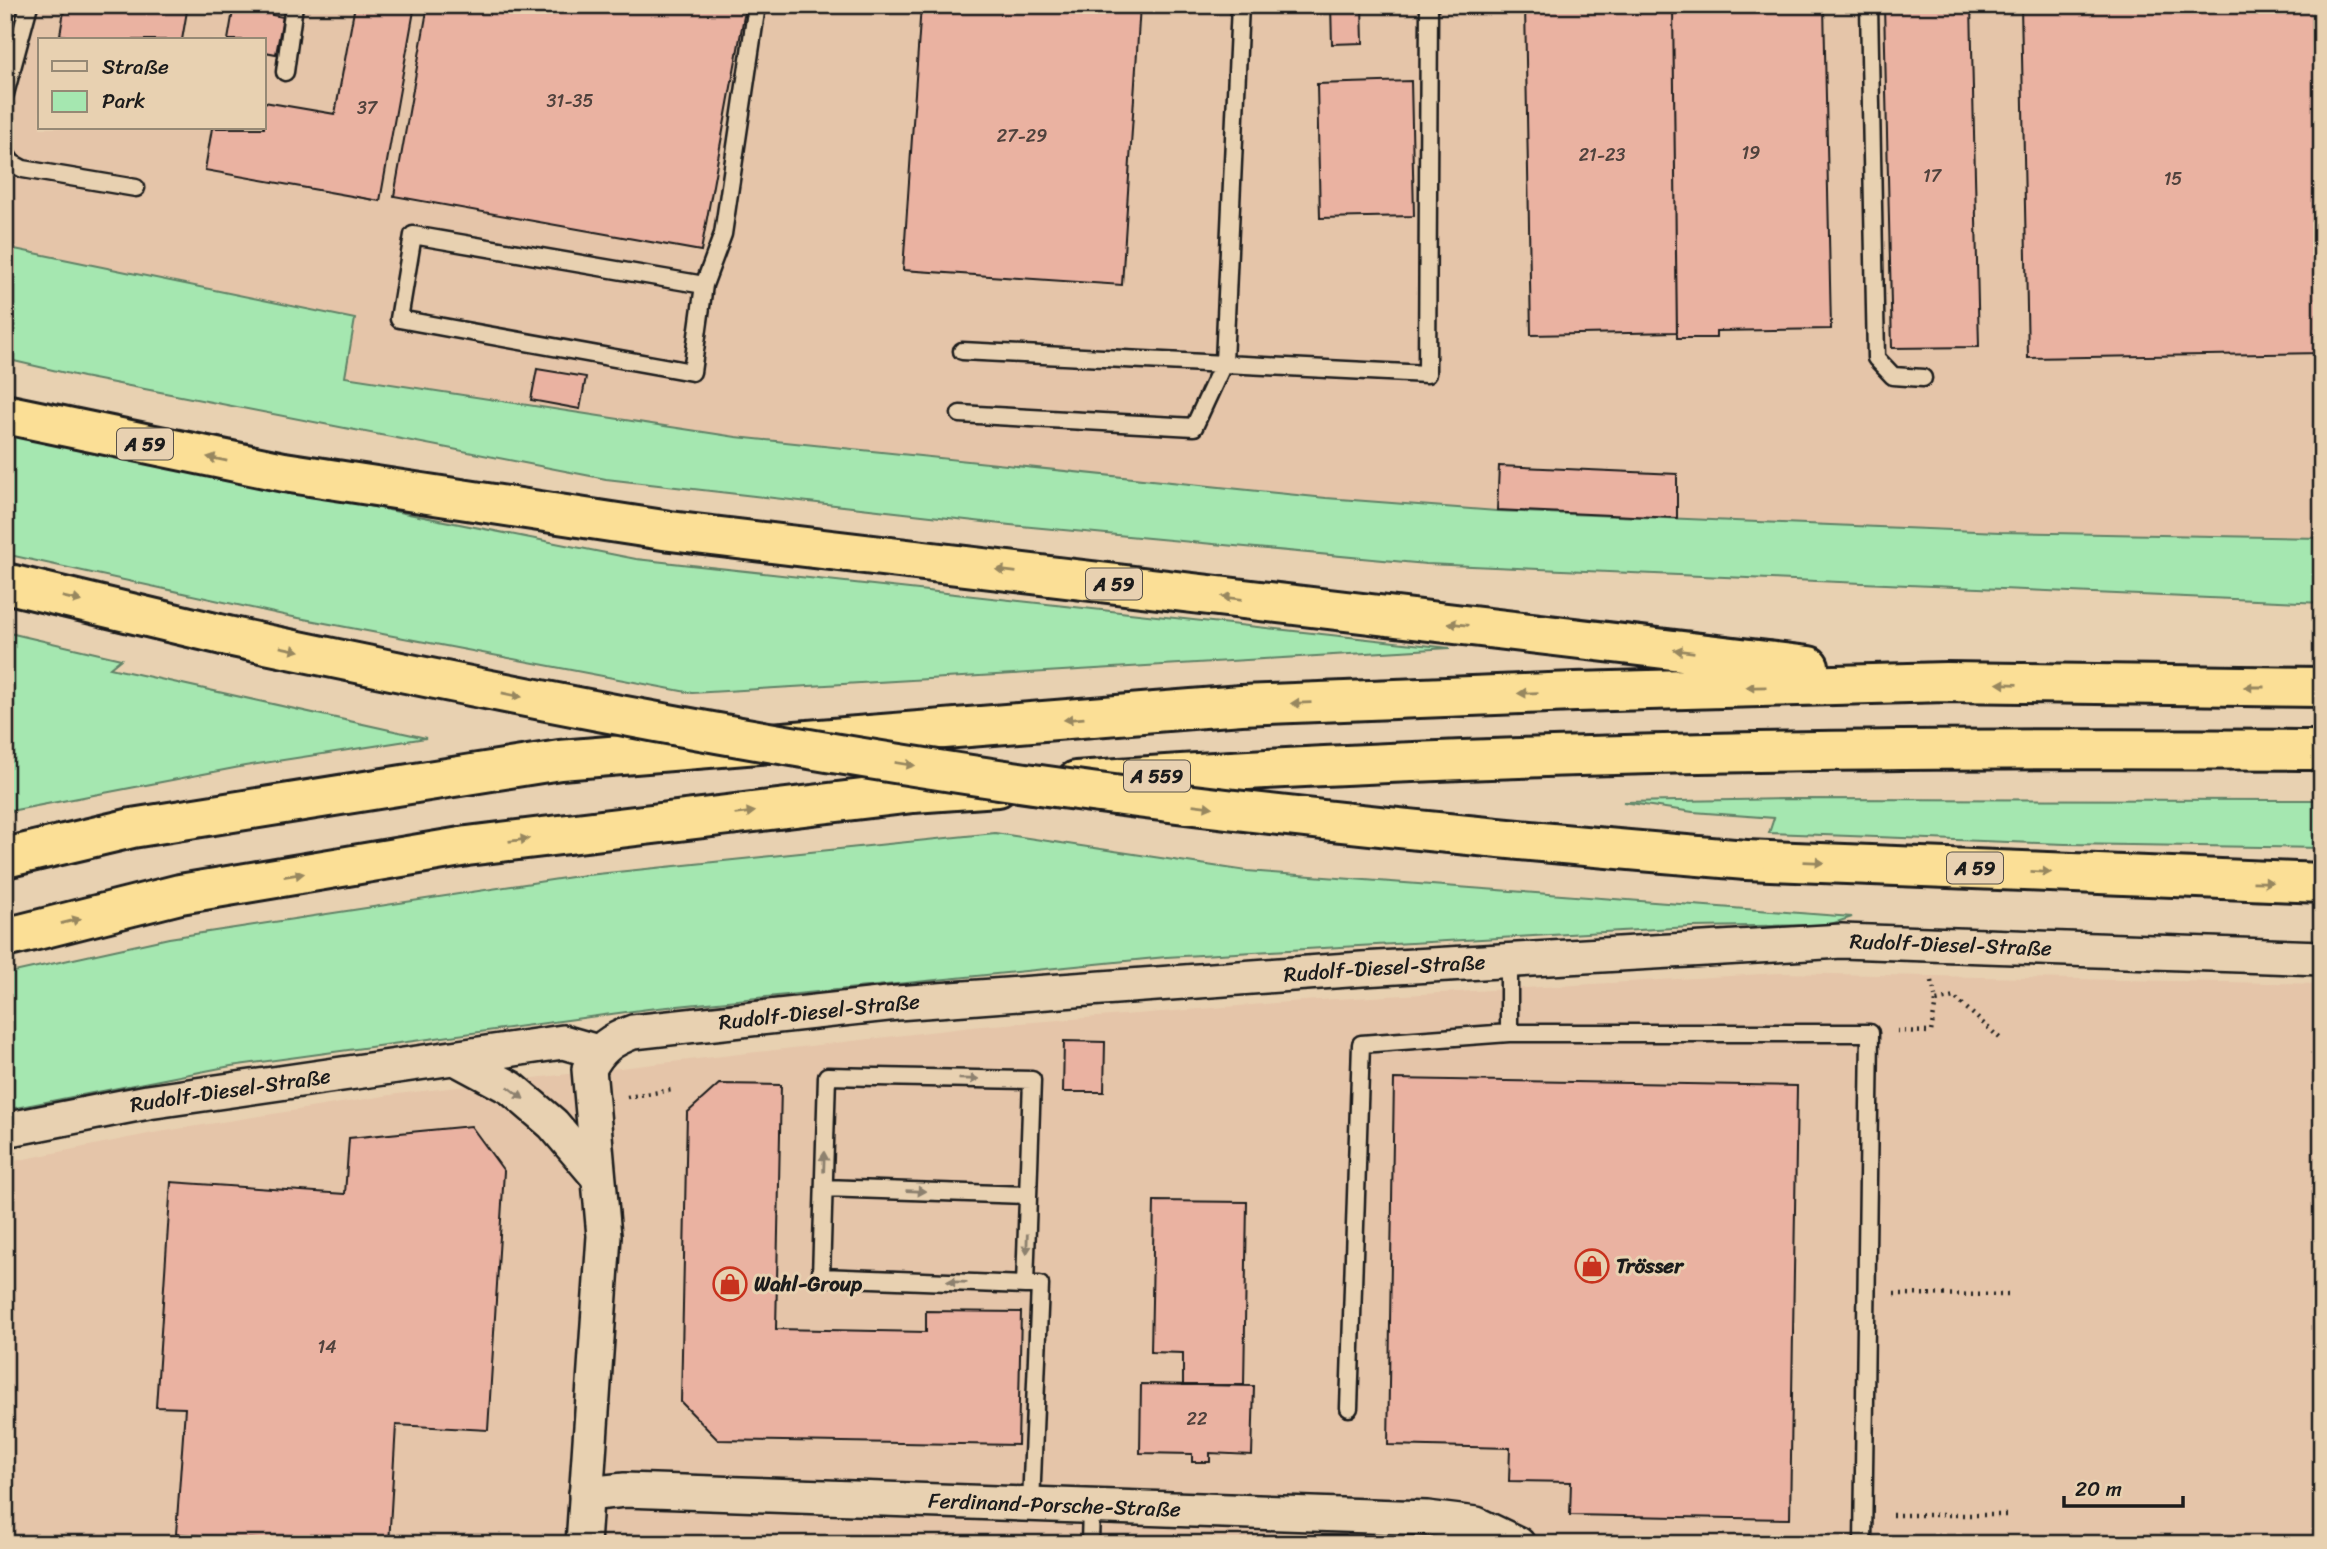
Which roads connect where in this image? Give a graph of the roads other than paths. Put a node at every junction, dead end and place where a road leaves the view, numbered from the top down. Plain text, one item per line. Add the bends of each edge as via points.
1 (29, 5) edge
2 (294, 5) edge
3 (757, 5) edge
4 (1240, 5) edge
5 (1429, 5) edge
6 (1869, 5) edge
7 (285, 72) dead end
8 (5, 94) edge
9 (5, 153) edge
10 (136, 188) dead end
11 (704, 285) junction
12 (962, 351) dead end
13 (1224, 362) junction
14 (1923, 378) dead end
15 (5, 414) edge
16 (960, 414) dead end
17 (5, 583) edge
18 (1946, 682) junction
19 (2322, 687) edge
20 (2322, 750) edge
21 (5, 858) edge
22 (2322, 883) edge
23 (5, 937) edge
24 (2322, 958) edge
25 (1509, 960) junction
26 (1509, 1033) junction
27 (598, 1052) junction
28 (457, 1059) junction
29 (5, 1130) edge
30 (598, 1177) junction
31 (824, 1188) junction
32 (1028, 1195) junction
33 (1026, 1285) junction
34 (1349, 1408) dead end
35 (586, 1494) junction
36 (1031, 1504) junction
37 (1091, 1506) junction
38 (583, 1544) edge
39 (1090, 1544) edge
40 (1518, 1544) edge
41 (1863, 1544) edge

1 - 8 lane
2 - 7 lane
3 - 11 lane via 723,233
4 - 13 lane
5 - 13 lane via 1427,374
6 - 14 lane via 1876,358 1893,376
9 - 10 lane via 23,169
11 - 11 lane via 414,236 398,319 692,372
12 - 13 lane
13 - 16 lane via 1194,427
18 -> 15 highway, A 59 via 670,531 284,472
17 -> 22 highway, A 59, bridge via 223,635 653,722 1088,791 1485,838 1746,860
19 -> 18 highway, A 59
18 -> 21 highway via 1241,705 560,760 132,828
23 -> 20 highway, A 559 via 180,894 467,846 913,793 1336,766 1769,751
24 - 25 street, Rudolf-Diesel-Straße via 1842,941
25 - 26 lane
25 - 27 street, Rudolf-Diesel-Straße via 889,1004 633,1032
26 - 34 lane via 1360,1044
26 - 41 lane via 1870,1033
27 - 28 street, Rudolf-Diesel-Straße via 563,1042
27 - 30 street via 589,1069
28 - 29 street, Rudolf-Diesel-Straße via 148,1102
28 -> 30 street via 511,1088 552,1124
30 - 35 street via 604,1236
31 -> 32 lane
31 -> 32 lane via 827,1076 1032,1080
33 -> 31 lane via 821,1277
32 -> 33 lane
33 - 36 lane via 1040,1285
35 - 36 street, Ferdinand-Porsche-Straße via 625,1490
35 - 38 street
36 - 37 street, Ferdinand-Porsche-Straße
37 - 39 lane
37 - 40 street, Ferdinand-Porsche-Straße via 1427,1518 1476,1524

